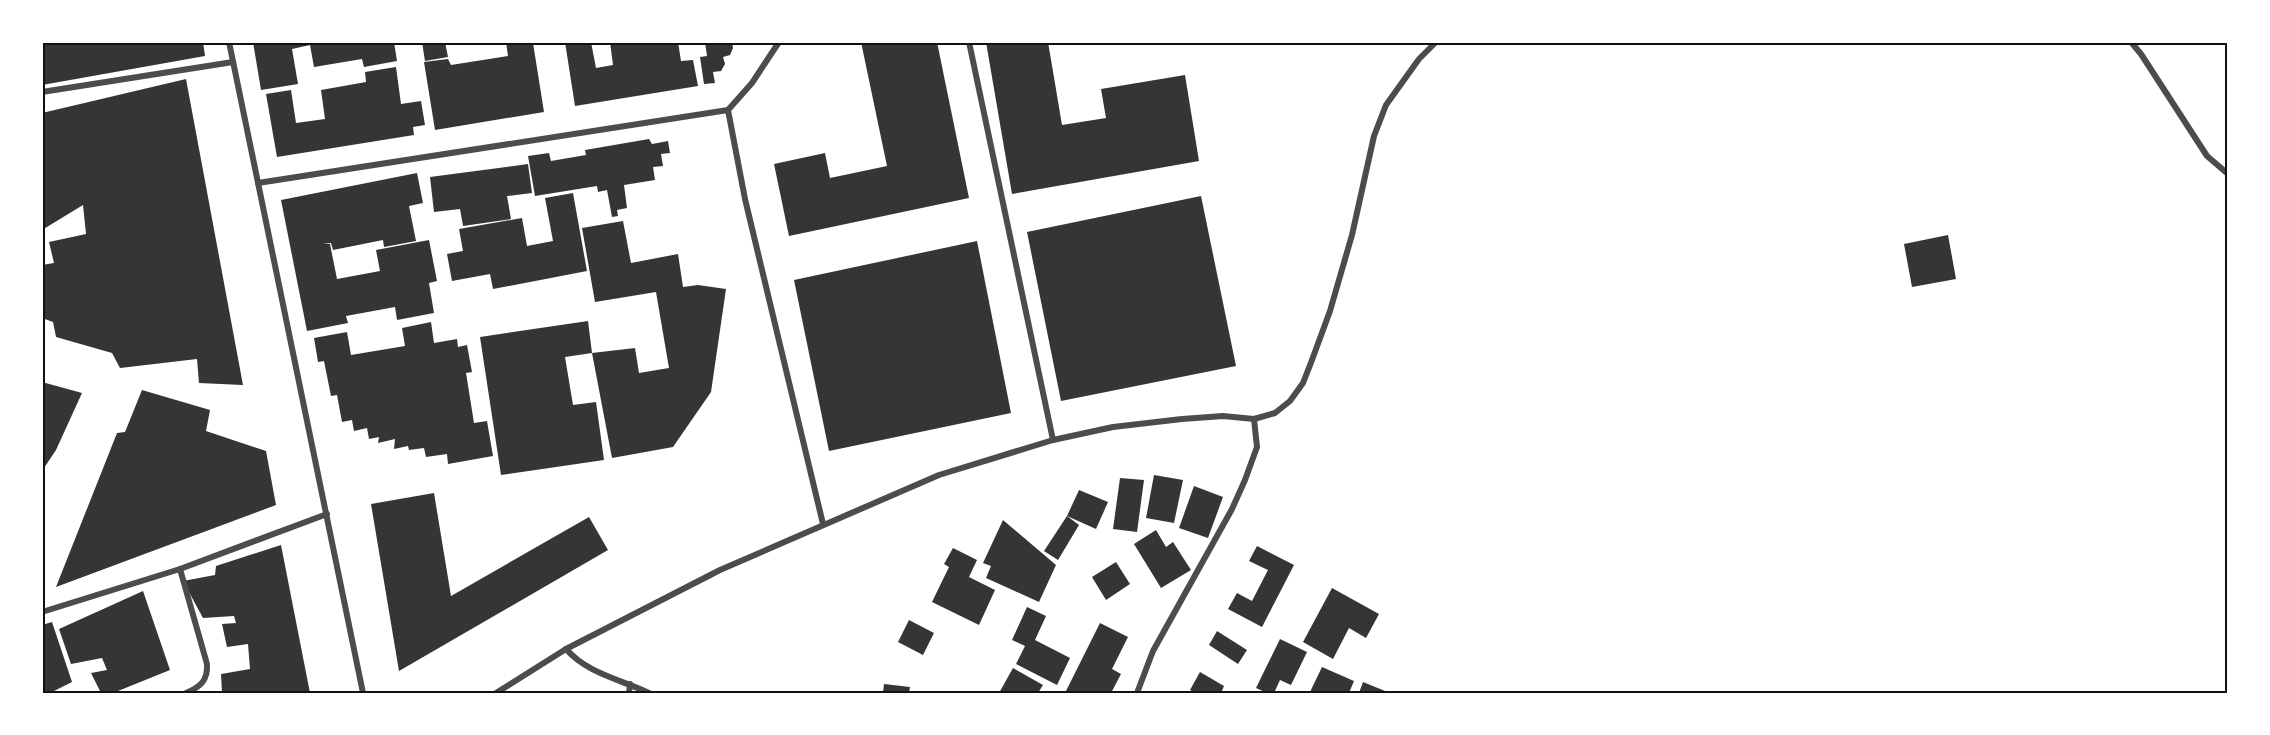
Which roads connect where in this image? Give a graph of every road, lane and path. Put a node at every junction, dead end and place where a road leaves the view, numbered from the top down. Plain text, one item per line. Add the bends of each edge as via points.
1 (229, 42) edge
2 (779, 42) edge
3 (969, 42) edge
4 (1436, 42) edge
5 (2131, 42) edge
6 (233, 62) junction
7 (42, 92) edge
8 (728, 110) junction
9 (2228, 174) edge
10 (258, 183) junction
11 (1254, 420) junction
12 (1053, 440) junction
13 (327, 514) junction
14 (823, 524) junction
15 (180, 569) junction
16 (42, 612) edge
17 (566, 649) junction
18 (630, 684) junction
19 (186, 693) edge
20 (363, 693) edge
21 (496, 693) edge
22 (629, 693) edge
23 (650, 693) edge
24 (1137, 693) edge

1 - 6 street
2 - 8 street
3 - 12 street
4 - 11 street via 1419,58 1386,105 1374,136 1333,300 1303,383 1275,413
5 - 9 street via 2207,156
6 - 7 street
6 - 10 street
8 - 10 street
8 - 14 street via 745,199
10 - 13 street
11 - 12 street via 1223,416 1182,418
11 - 24 street via 1257,447 1233,508 1153,651
12 - 14 street via 939,475
13 - 15 street
13 - 20 street
14 - 17 street via 720,570
15 - 16 street
15 - 19 street via 207,664 201,686
17 - 18 street via 595,672
17 - 21 street
18 - 22 street
18 - 23 street

